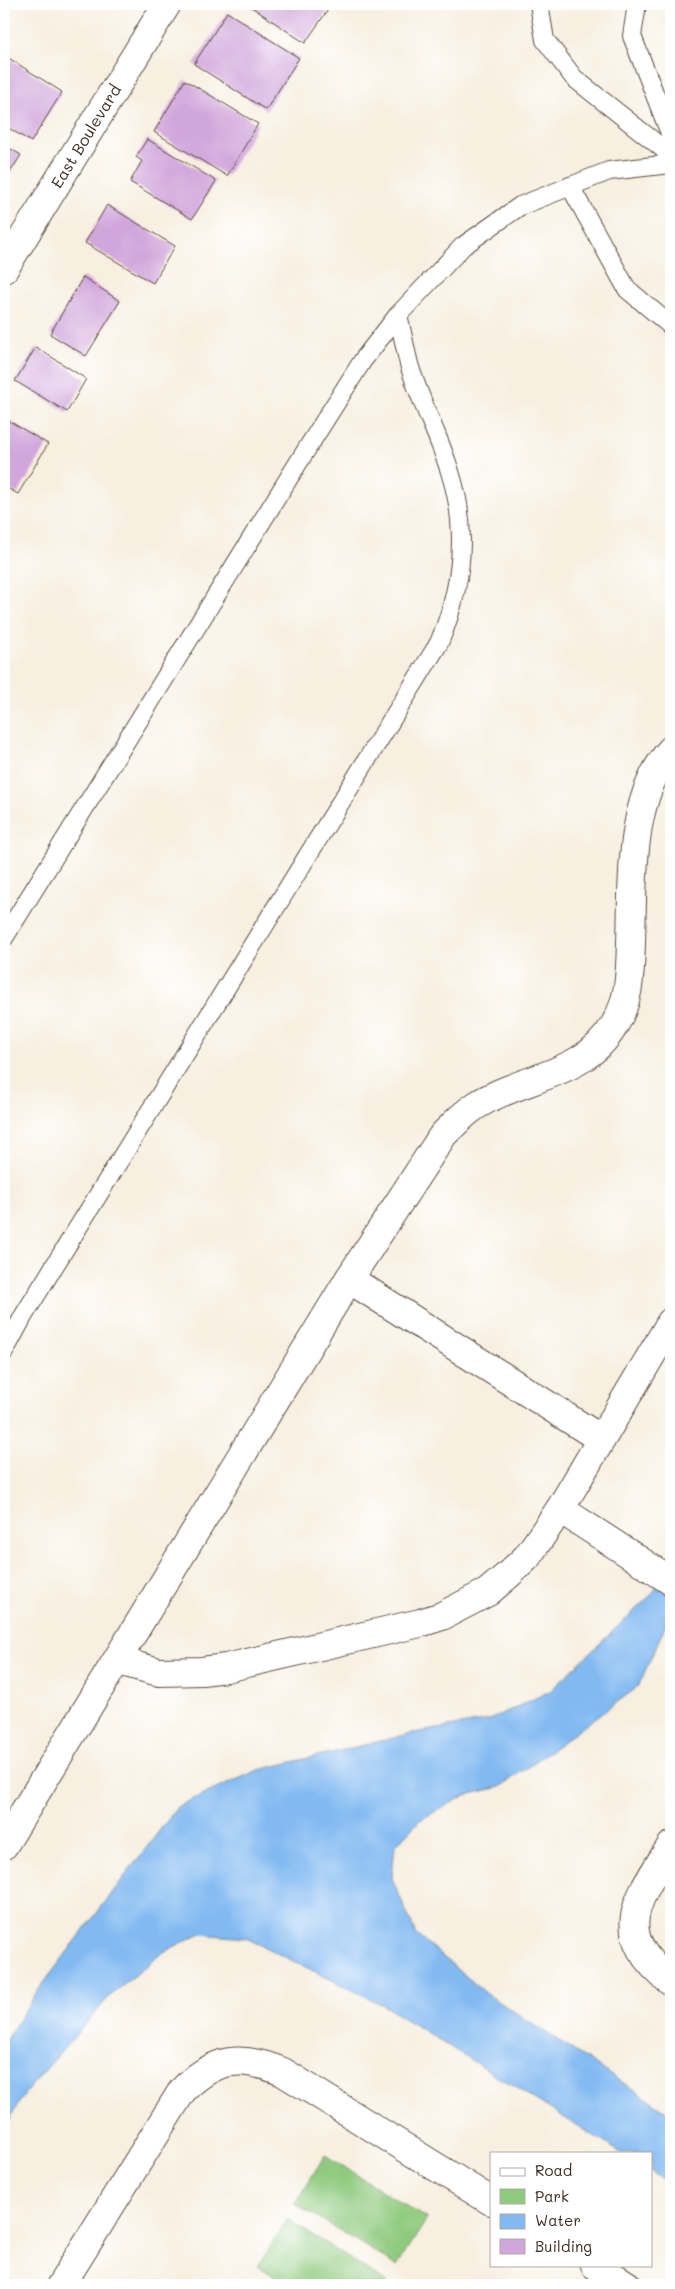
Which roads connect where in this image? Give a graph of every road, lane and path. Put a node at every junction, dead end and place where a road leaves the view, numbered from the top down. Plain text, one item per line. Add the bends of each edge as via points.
1 (167, 4) edge
2 (539, 4) edge
3 (637, 4) edge
4 (671, 136) edge
5 (671, 155) edge
6 (671, 164) edge
7 (570, 186) junction
8 (4, 269) edge
9 (398, 315) junction
10 (671, 326) edge
11 (671, 750) edge
12 (4, 938) edge
13 (349, 1279) junction
14 (671, 1322) edge
15 (4, 1352) edge
16 (601, 1439) junction
17 (560, 1509) junction
18 (662, 1574) edge
19 (118, 1661) junction
20 (4, 1845) edge
21 (671, 1846) edge
22 (671, 1982) edge
23 (490, 2200) edge
24 (597, 2266) edge
25 (61, 2285) edge
26 (628, 2285) edge

1 - 8 street, East Boulevard
2 - 5 lane via 544,40 574,78
3 - 4 lane via 632,36
6 - 7 lane via 609,171
7 - 9 lane via 520,206 462,246
7 - 10 lane via 627,289
9 - 12 lane via 363,360
9 - 15 lane via 409,364 452,476 462,531 462,562 451,615 439,643
11 - 13 street via 658,768 642,809 634,860 628,990 616,1024 606,1039 574,1064 496,1095 459,1118 428,1156
13 - 16 street
13 - 19 street
14 - 16 street
16 - 17 street
17 - 18 street
17 - 19 street via 544,1535 508,1576 488,1592 442,1616 226,1668 159,1672
19 - 20 street
21 - 22 street via 646,1885 634,1921 635,1938 643,1955
23 - 25 street via 282,2072 265,2064 230,2062 212,2066 182,2091
24 - 26 street

